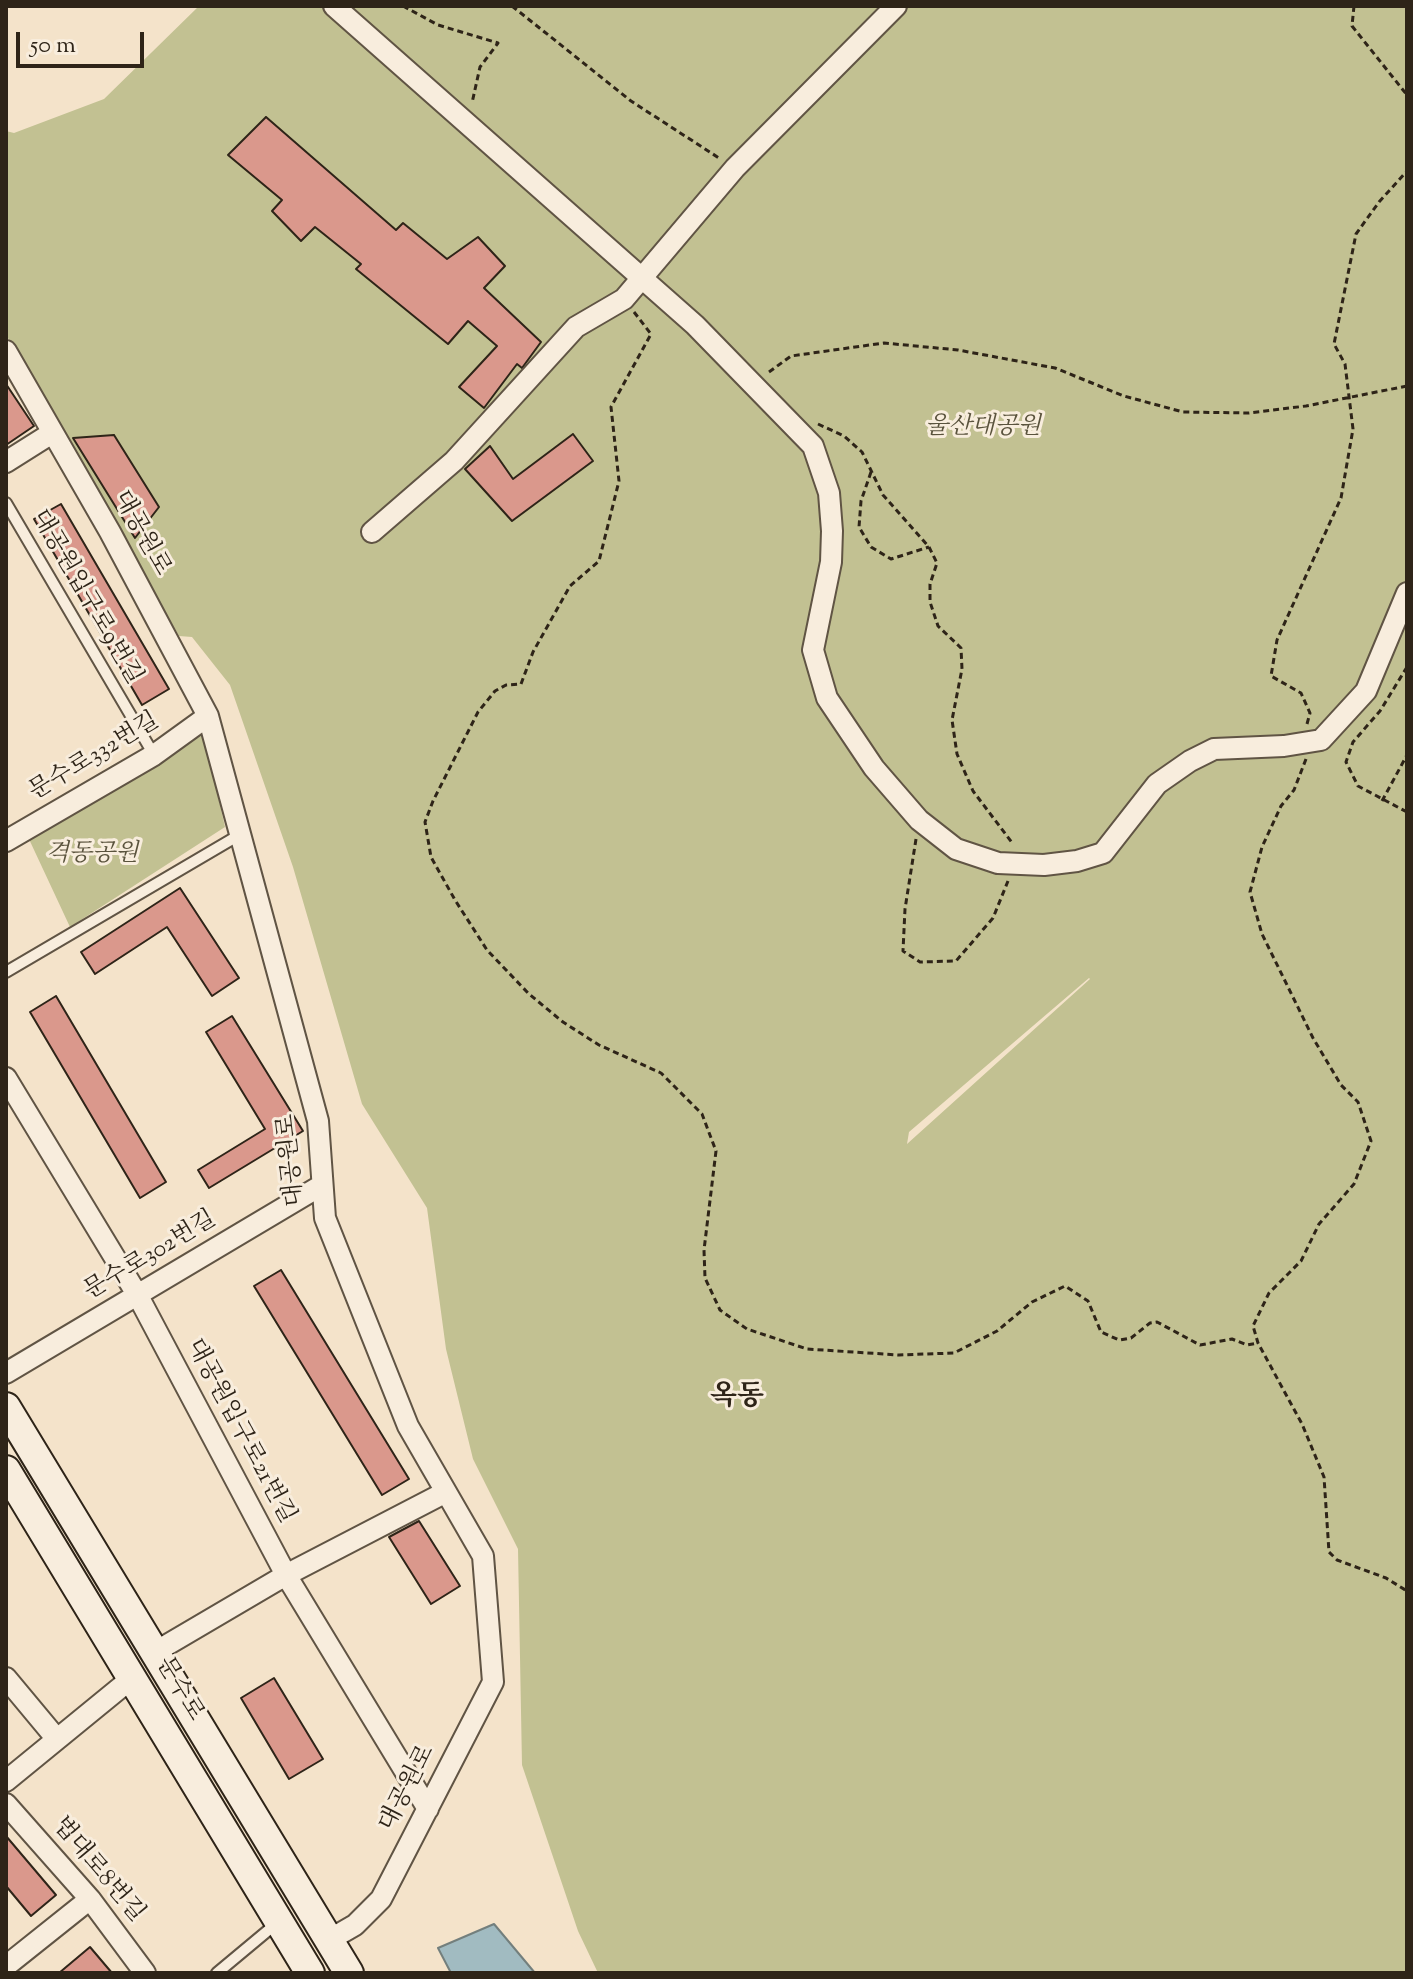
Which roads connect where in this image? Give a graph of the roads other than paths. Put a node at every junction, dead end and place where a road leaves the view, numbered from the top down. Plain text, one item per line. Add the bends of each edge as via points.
1 (334, 6) edge
2 (896, 6) edge
3 (638, 279) junction
4 (6, 351) edge
5 (52, 433) junction
6 (6, 462) edge
7 (6, 503) edge
8 (372, 532) dead end
9 (1407, 593) edge
10 (208, 716) junction
11 (154, 755) junction
12 (241, 834) junction
13 (6, 841) edge
14 (6, 972) edge
15 (6, 1078) edge
16 (322, 1185) junction
17 (138, 1296) junction
18 (6, 1373) edge
19 (6, 1407) edge
20 (6, 1470) edge
21 (446, 1492) junction
22 (286, 1575) junction
23 (155, 1652) junction
24 (6, 1678) edge
25 (132, 1678) junction
26 (56, 1738) junction
27 (6, 1781) edge
28 (6, 1804) edge
29 (428, 1809) junction
30 (90, 1899) junction
31 (279, 1922) junction
32 (329, 1940) junction
33 (6, 1966) edge
34 (145, 1973) edge
35 (217, 1973) edge
36 (310, 1973) edge
37 (349, 1973) edge

1 - 3 street
2 - 3 street via 735,168
3 - 8 street via 624,299 576,327 454,461
3 - 9 street via 695,325 813,446 829,493 831,562 813,650 827,698 874,768 919,820 956,849 998,863 1077,861 1103,853 1157,784 1214,749 1321,740 1366,691
4 - 5 street, 대공원로
5 - 6 street
5 - 10 street, 대공원로
7 - 11 lane, 대공원입구로9번길
10 - 11 street, 문수로332번길
10 - 12 street, 대공원로
11 - 13 street, 문수로332번길
12 - 14 lane
12 - 16 street, 대공원로 via 318,1121
15 - 17 street, 대공원입구로21번길
16 - 17 street, 문수로302번길
16 - 21 street, 대공원로 via 325,1218 408,1426
17 - 18 street, 문수로302번길
17 - 22 street, 대공원입구로21번길
19 - 23 main road, 문수로
20 - 25 main road, 문수로
21 - 22 street
21 - 29 street, 대공원로 via 483,1556 493,1682
22 - 23 street
22 - 29 street, 대공원입구로21번길
23 - 32 main road, 문수로
24 - 26 street
25 - 26 street
25 - 31 main road, 문수로
26 - 27 street
28 - 30 street, 법대로8번길
29 - 32 street, 대공원로 via 381,1899 355,1925
30 - 33 street
30 - 34 street, 법대로8번길
31 - 35 lane
31 - 36 main road, 문수로
32 - 37 main road, 문수로

